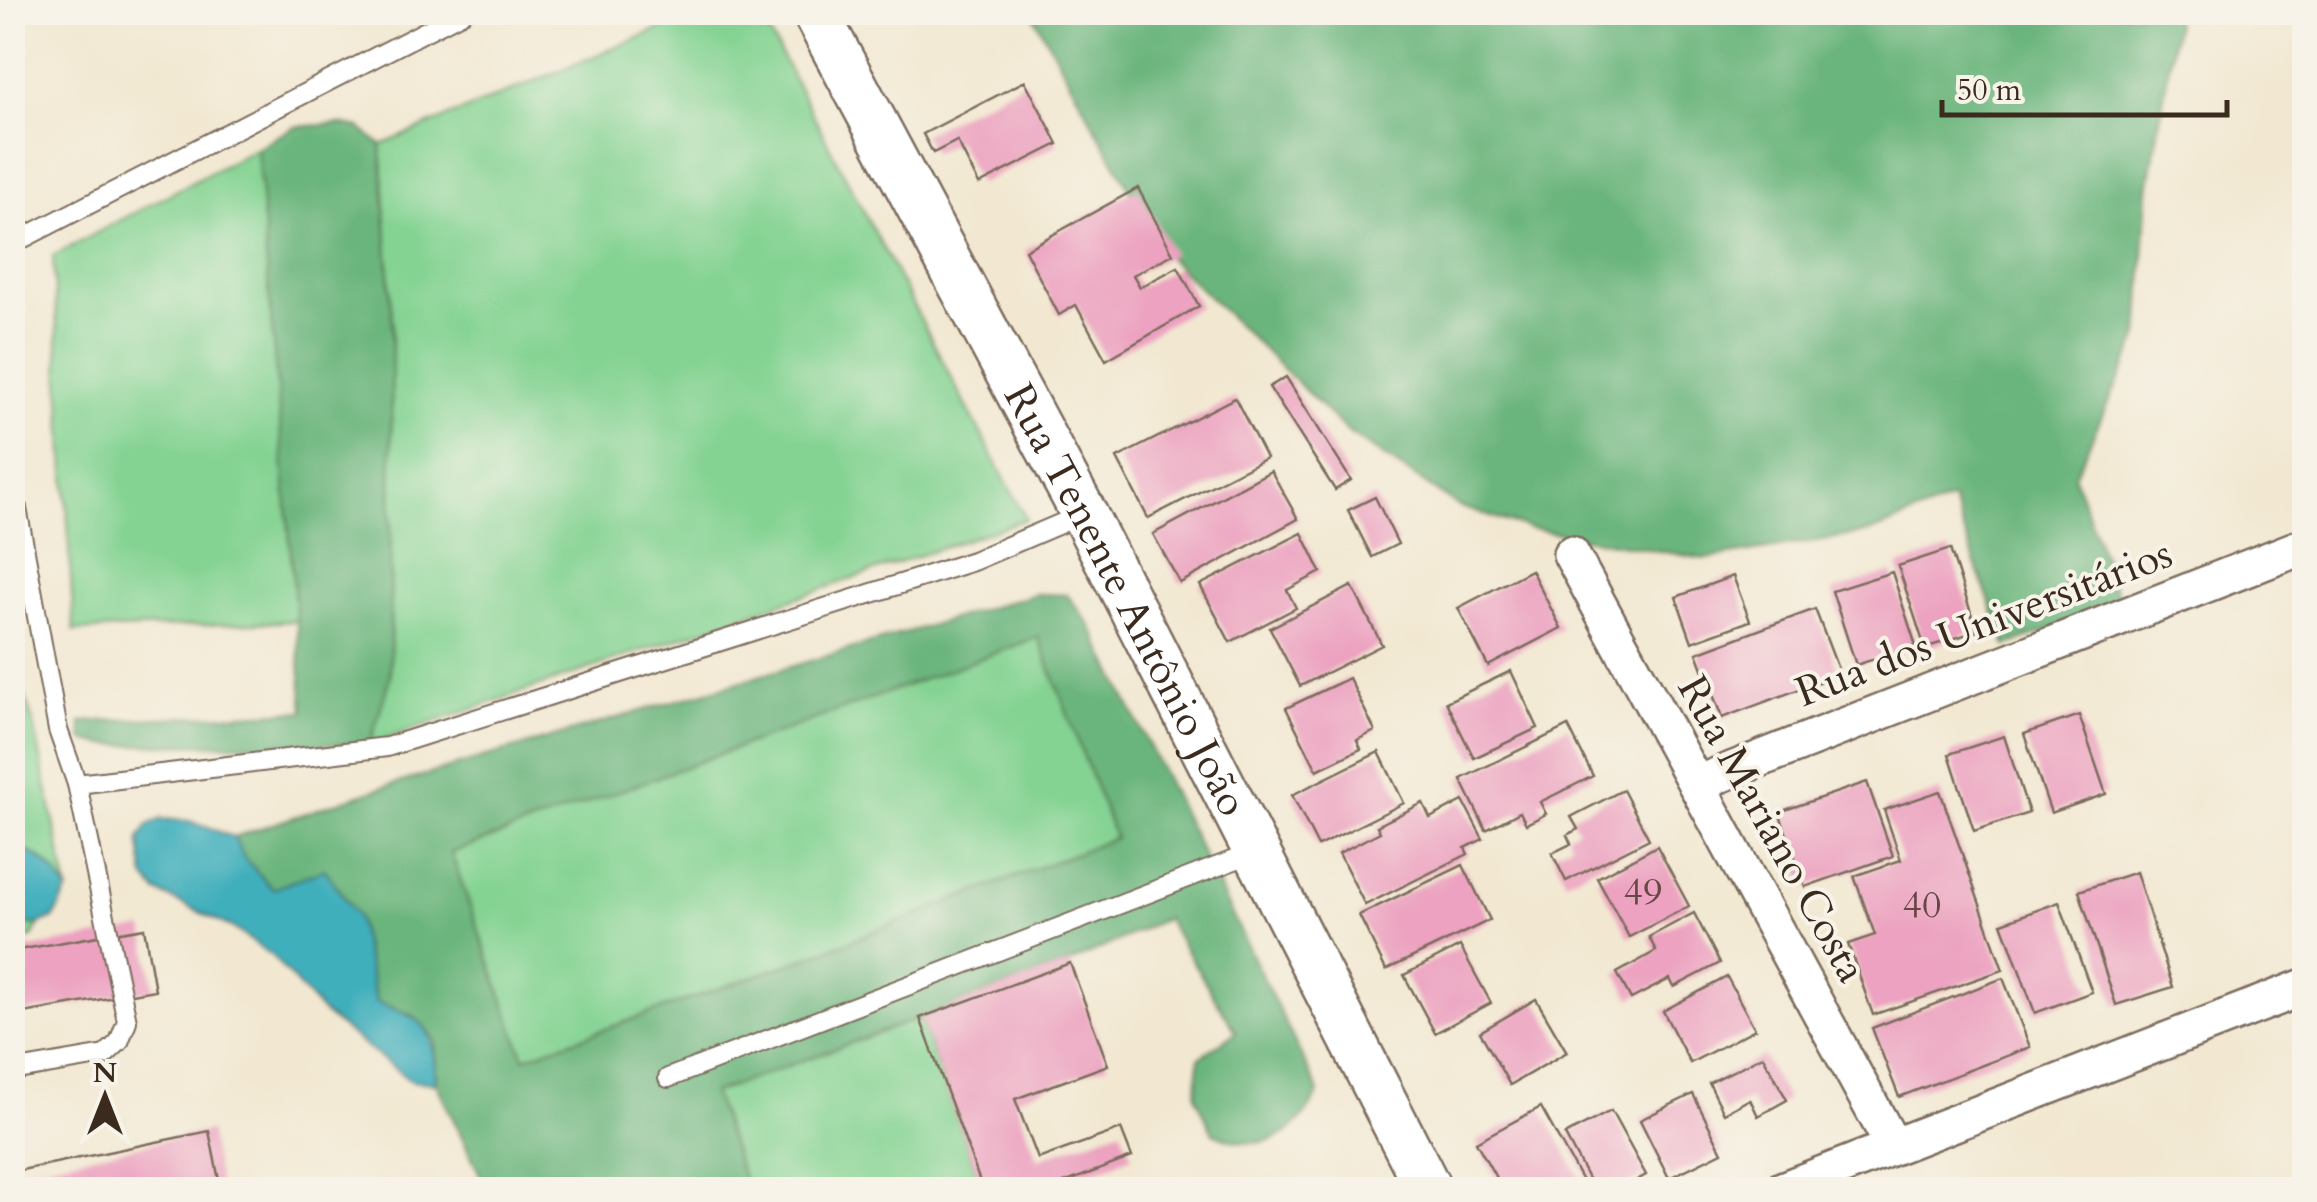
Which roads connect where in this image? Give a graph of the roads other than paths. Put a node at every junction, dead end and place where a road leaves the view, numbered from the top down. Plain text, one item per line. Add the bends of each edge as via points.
1 (463, 12) edge
2 (815, 12) edge
3 (12, 244) edge
4 (12, 480) edge
5 (1084, 514) junction
6 (2304, 546) edge
7 (1571, 554) dead end
8 (77, 784) junction
9 (1696, 784) junction
10 (1256, 852) junction
11 (2304, 987) edge
12 (12, 1071) edge
13 (668, 1078) dead end
14 (1894, 1146) junction
15 (1428, 1190) edge
16 (1782, 1190) edge

1 - 3 lane
2 - 5 street, Rua Tenente Antônio João
4 - 8 lane via 58,730
5 - 8 lane via 973,560 387,747
5 - 10 street, Rua Tenente Antônio João
6 - 9 street, Rua dos Universitários
7 - 9 street, Rua Mariano Costa
8 - 12 lane via 127,1021 105,1055
9 - 14 street, Rua Mariano Costa
10 - 13 lane
10 - 15 street, Rua Tenente Antônio João
11 - 14 street
14 - 16 street

